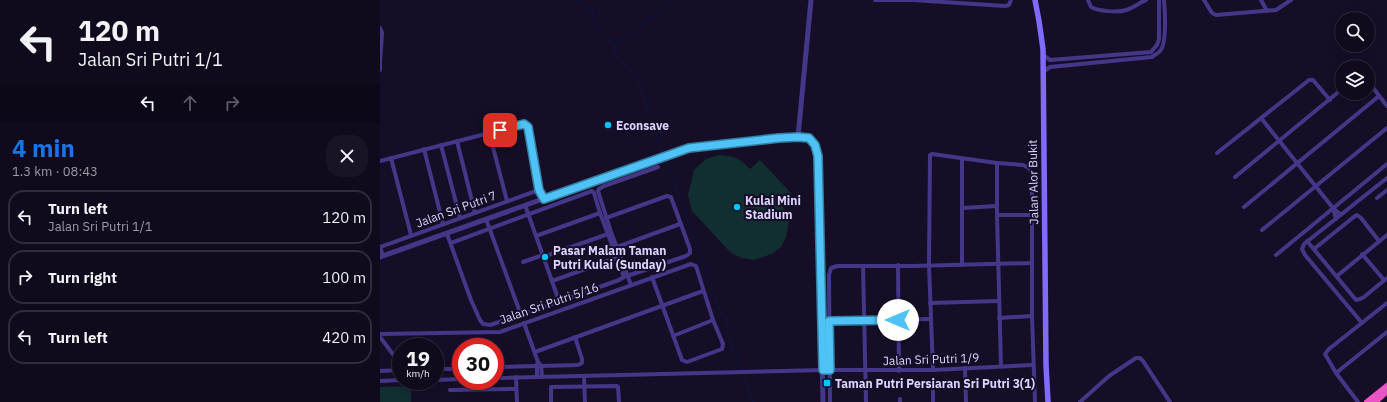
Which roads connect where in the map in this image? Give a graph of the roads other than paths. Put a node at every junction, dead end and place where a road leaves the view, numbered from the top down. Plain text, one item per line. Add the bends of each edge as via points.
1 (811, 0) edge
2 (875, 0) edge
3 (879, 0) edge
4 (913, 0) edge
5 (1035, 0) edge
6 (1088, 0) edge
7 (1146, 0) edge
8 (1158, 0) edge
9 (1164, 0) edge
10 (1204, 0) edge
11 (1261, 0) edge
12 (1291, 0) edge
13 (947, 1) edge
14 (977, 2) edge
15 (1010, 2) edge
16 (1267, 11) junction
17 (380, 28) edge
18 (1043, 55) junction
19 (380, 62) edge
20 (380, 70) edge
21 (1043, 72) junction
22 (1375, 91) edge
23 (1335, 95) edge
24 (1379, 96) junction
25 (1330, 100) junction
26 (1387, 106) edge
27 (1261, 118) junction
28 (1387, 128) edge
29 (489, 132) junction
30 (798, 137) junction
31 (457, 141) junction
32 (1279, 141) junction
33 (441, 145) junction
34 (424, 150) junction
35 (1217, 153) dead end
36 (391, 158) junction
37 (962, 159) junction
38 (380, 160) edge
39 (996, 163) junction
40 (1297, 164) junction
41 (1387, 164) edge
42 (658, 167) dead end
43 (1235, 177) dead end
44 (1387, 178) edge
45 (1316, 186) junction
46 (539, 190) junction
47 (1387, 190) edge
48 (1377, 198) dead end
49 (544, 199) junction
50 (507, 201) junction
51 (525, 205) junction
52 (996, 206) junction
53 (1244, 207) dead end
54 (963, 208) junction
55 (1333, 208) junction
56 (475, 213) junction
57 (600, 213) junction
58 (528, 214) junction
59 (996, 215) junction
60 (1033, 215) junction
61 (1341, 215) junction
62 (460, 218) junction
63 (606, 218) junction
64 (1336, 219) junction
65 (486, 220) junction
66 (443, 224) junction
67 (680, 224) junction
68 (490, 228) junction
69 (1262, 230) dead end
70 (447, 234) junction
71 (608, 234) junction
72 (412, 235) junction
73 (1387, 235) edge
74 (536, 236) junction
75 (1307, 241) junction
76 (1379, 241) junction
77 (451, 243) junction
78 (380, 247) edge
79 (616, 247) junction
80 (1314, 249) junction
81 (1362, 254) junction
82 (1276, 255) dead end
83 (543, 256) junction
84 (382, 257) edge
85 (616, 258) junction
86 (523, 262) dead end
87 (1032, 263) junction
88 (998, 264) junction
89 (898, 265) junction
90 (929, 265) junction
91 (962, 265) junction
92 (863, 266) junction
93 (626, 276) junction
94 (1337, 276) junction
95 (652, 277) junction
96 (1386, 279) edge
97 (552, 280) junction
98 (631, 285) junction
99 (703, 291) junction
100 (559, 301) junction
101 (998, 301) junction
102 (930, 303) junction
103 (1387, 303) edge
104 (662, 306) junction
105 (521, 315) junction
106 (1032, 316) junction
107 (999, 318) junction
108 (930, 319) junction
109 (713, 320) junction
110 (864, 320) junction
111 (898, 320) junction
112 (829, 321) junction
113 (524, 323) junction
114 (1362, 323) junction
115 (1387, 332) edge
116 (380, 334) edge
117 (673, 336) junction
118 (575, 337) junction
119 (380, 338) edge
120 (535, 352) junction
121 (392, 353) edge
122 (538, 364) junction
123 (1033, 365) junction
124 (1046, 365) junction
125 (504, 366) edge
126 (1001, 366) junction
127 (964, 368) junction
128 (380, 370) edge
129 (392, 370) edge
130 (823, 370) junction
131 (830, 370) junction
132 (865, 370) junction
133 (933, 370) junction
134 (899, 371) junction
135 (1336, 373) junction
136 (539, 376) junction
137 (584, 376) junction
138 (516, 377) junction
139 (504, 378) edge
140 (392, 380) edge
141 (380, 381) edge
142 (585, 386) junction
143 (1387, 386) edge
144 (516, 389) junction
145 (450, 390) dead end
146 (933, 391) dead end
147 (1387, 391) edge
148 (517, 402) edge
149 (551, 402) edge
150 (585, 402) edge
151 (619, 402) edge
152 (823, 402) edge
153 (830, 402) edge
154 (866, 402) edge
155 (933, 402) edge
156 (966, 402) edge
157 (1035, 402) edge
158 (1044, 402) edge
159 (1048, 402) edge
160 (1080, 402) edge
161 (1170, 402) edge
162 (1358, 402) edge
163 (1367, 402) edge
164 (1374, 402) edge

1 - 30 street
2 - 3 street
3 - 4 street
4 - 13 street
5 - 18 main road, Jalan Alor Bukit
6 - 7 street via 1091,7 1096,10 1121,11
8 - 18 street via 1159,39 1151,52 1050,60
9 - 21 street via 1162,47 1152,57 1050,67
10 - 16 street via 1214,15
11 - 16 street
12 - 16 street via 1276,10
13 - 14 street
14 - 15 street via 1005,6
17 - 19 street
18 - 21 main road, Jalan Alor Bukit
19 - 20 street
21 - 124 main road, Jalan Alor Bukit
22 - 24 street
23 - 25 street
24 - 26 street
24 - 40 street
25 - 27 street via 1313,80 1309,80
25 - 32 street
27 - 32 street
27 - 35 street
28 - 45 street
29 - 31 street
29 - 46 street via 526,125
29 - 50 street
30 - 49 street via 689,148
30 - 130 street via 811,140 818,156
31 - 33 street
31 - 56 street
32 - 40 street
32 - 43 street
33 - 34 street
33 - 62 street
34 - 36 street
34 - 66 street
36 - 38 street
36 - 72 street
37 - 39 street
37 - 54 street
37 - 90 street via 930,155
39 - 52 street
39 - 60 street via 1030,168
40 - 45 street
40 - 53 street
41 - 55 street
42 - 63 street via 599,189 598,194
44 - 61 street
45 - 55 street
45 - 69 street
46 - 49 street
46 - 50 street, Jalan Sri Putri 7
47 - 48 street
49 - 51 street
50 - 56 street, Jalan Sri Putri 7
51 - 58 street
51 - 65 street
52 - 54 street
52 - 59 street
54 - 91 street
55 - 61 street
55 - 64 street
55 - 82 street
56 - 62 street, Jalan Sri Putri 7
57 - 58 street via 592,192
57 - 71 street
57 - 74 street
58 - 68 street
58 - 74 street
59 - 60 street
59 - 88 street
60 - 87 street
61 - 64 street
62 - 66 street, Jalan Sri Putri 7
63 - 67 street via 667,196 671,197
63 - 79 street
64 - 75 street
65 - 68 street
65 - 70 street
66 - 72 street, Jalan Sri Putri 7
67 - 79 street
67 - 93 street via 690,249 688,254
68 - 77 street
68 - 105 street
70 - 77 street
70 - 84 street
71 - 83 street
71 - 85 street
72 - 78 street, Jalan Sri Putri 7
73 - 76 street
74 - 83 street
75 - 80 street
75 - 114 street via 1302,246 1303,252
76 - 80 street via 1361,218 1355,216
76 - 81 street
77 - 105 street via 481,322 490,325
78 - 84 street
79 - 93 street
80 - 94 street
81 - 94 street
81 - 96 street
83 - 86 street
83 - 97 street
85 - 93 street
85 - 97 street
87 - 88 street
87 - 106 street
88 - 91 street
88 - 101 street
89 - 90 street
89 - 92 street
89 - 111 street
90 - 91 street
90 - 102 street
92 - 110 street
92 - 112 street via 831,268
93 - 98 street
93 - 100 street
94 - 96 street via 1358,300
95 - 98 street, Jalan Sri Putri 5/16
95 - 99 street, Jalan Sri Putri 5/16 via 694,264
95 - 104 street
97 - 100 street
98 - 113 street, Jalan Sri Putri 5/16
99 - 104 street
99 - 109 street
100 - 105 street
101 - 102 street
101 - 107 street
102 - 108 street
103 - 114 street
104 - 117 street
104 - 118 street
106 - 107 street
106 - 123 street
107 - 126 street
108 - 111 street
108 - 133 street
109 - 117 street
109 - 117 street via 723,344 720,350 685,362
110 - 111 street
110 - 112 street
110 - 132 street
111 - 134 street
112 - 131 street
113 - 116 street, Jalan Sri Putri 5/16 via 496,332
113 - 120 street
114 - 135 street via 1325,354
115 - 135 street
118 - 120 street
118 - 122 street via 582,364
119 - 121 street
120 - 122 street
122 - 125 street
122 - 136 street
123 - 126 street, Jalan Sri Putri 1/9
123 - 157 street
124 - 158 main road, Jalan Alor Bukit
124 - 159 main road, Jalan Alor Bukit
126 - 127 street, Jalan Sri Putri 1/9
127 - 133 street, Jalan Sri Putri 1/9
127 - 156 street
128 - 129 street
130 - 131 street, Jalan Sri Putri 1/9
130 - 137 street, Jalan Sri Putri 1/9
130 - 152 street
131 - 132 street, Jalan Sri Putri 1/9
131 - 153 street
132 - 134 street, Jalan Sri Putri 1/9
132 - 154 street
133 - 134 street, Jalan Sri Putri 1/9
135 - 162 street
136 - 137 street, Jalan Sri Putri 1/9
136 - 138 street, Jalan Sri Putri 1/9
137 - 142 street
138 - 139 street, Jalan Sri Putri 1/9
138 - 144 street
140 - 141 street
142 - 149 street via 551,387
142 - 150 street
142 - 151 street via 616,386 619,390
143 - 163 highway
144 - 145 street
144 - 148 street
146 - 155 street
147 - 164 highway
160 - 161 street via 1109,376 1132,360 1140,358

